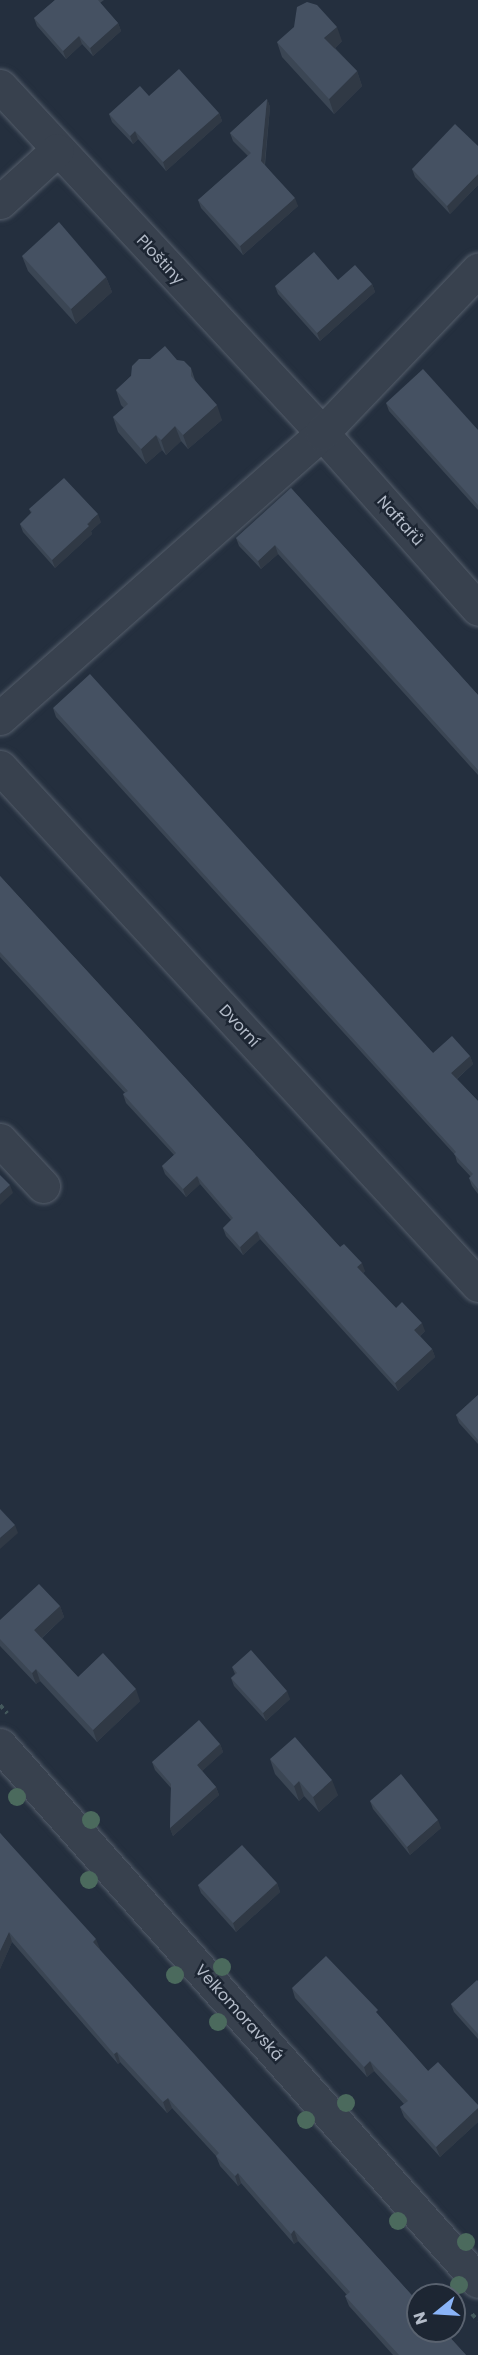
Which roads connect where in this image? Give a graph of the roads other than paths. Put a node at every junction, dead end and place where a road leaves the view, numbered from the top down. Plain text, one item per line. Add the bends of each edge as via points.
1 (0, 86) edge
2 (57, 150) junction
3 (0, 202) edge
4 (478, 270) edge
5 (322, 433) junction
6 (478, 609) edge
7 (0, 718) edge
8 (0, 767) edge
9 (0, 1140) edge
10 (43, 1186) dead end
11 (478, 1285) edge
12 (0, 1745) edge
13 (478, 2281) edge

1 - 2 street, Ploštiny
2 - 3 street
2 - 5 street, Ploštiny
4 - 5 street
5 - 6 street, Naftařů
5 - 7 street
8 - 11 street, Dvorní
9 - 10 street
12 - 13 street, Velkomoravská

